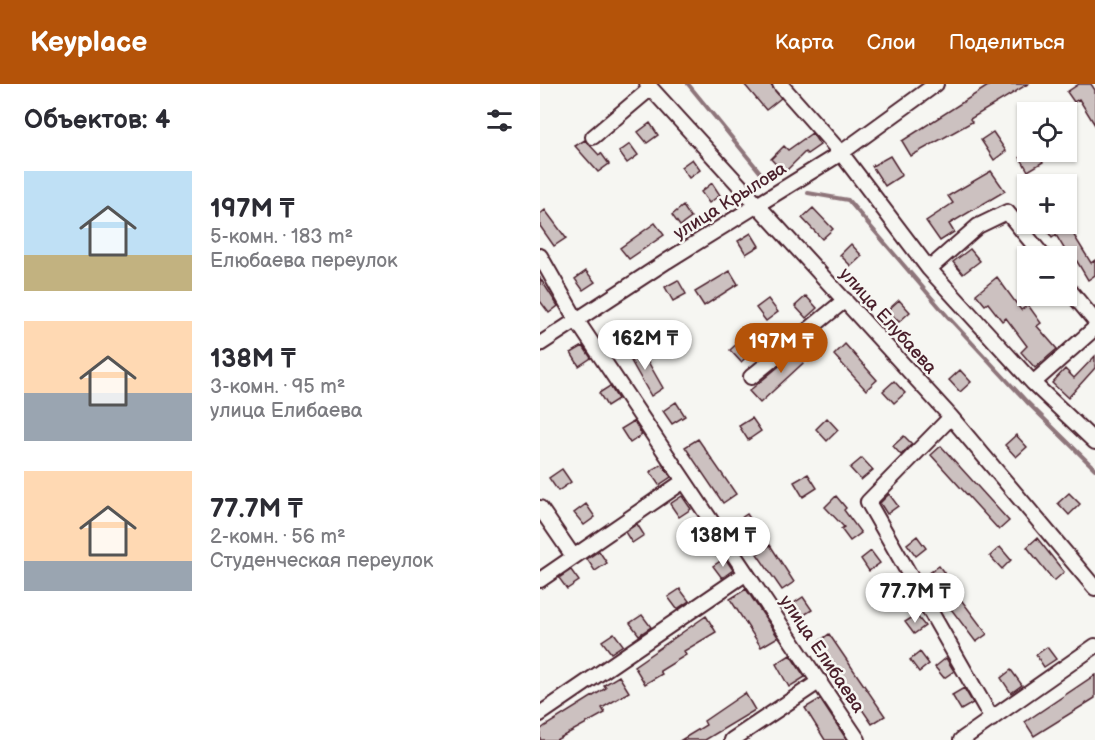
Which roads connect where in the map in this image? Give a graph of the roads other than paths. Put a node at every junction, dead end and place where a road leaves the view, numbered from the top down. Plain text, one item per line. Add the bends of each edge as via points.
1 (780, 84) edge
2 (936, 84) edge
3 (649, 86) edge
4 (593, 137) dead end
5 (841, 153) junction
6 (759, 204) junction
7 (1035, 246) edge
8 (540, 256) edge
9 (929, 269) junction
10 (1077, 299) edge
11 (845, 300) junction
12 (577, 321) junction
13 (1095, 321) edge
14 (1095, 328) edge
15 (540, 344) edge
16 (751, 377) dead end
17 (1034, 383) junction
18 (951, 417) junction
19 (1095, 442) edge
20 (684, 481) junction
21 (540, 508) edge
22 (573, 556) junction
23 (745, 574) junction
24 (540, 580) edge
25 (1095, 588) edge
26 (1095, 646) edge
27 (820, 681) junction
28 (540, 714) edge
29 (992, 719) junction
30 (732, 740) edge
31 (858, 740) edge
32 (961, 740) edge

1 - 5 street
2 - 5 street, улица Крылова
3 - 4 street
3 - 6 street, улица Елубаева
5 - 6 street, улица Крылова
5 - 9 street
6 - 11 street, улица Елубаева
6 - 12 street, улица Крылова
7 - 9 street via 1007,212 978,226
8 - 12 street, улица Елибаева
9 - 17 street
10 - 13 street
11 - 16 street
11 - 18 street, улица Елубаева
12 - 15 street, улица Крылова
12 - 20 street, улица Елибаева
14 - 17 street
17 - 19 street
18 - 25 street, улица Елубаева
18 - 29 street via 868,502
20 - 22 street
20 - 23 street, улица Елибаева
21 - 22 street
22 - 24 street
23 - 27 street, улица Елибаева
23 - 28 street
26 - 29 street
27 - 30 street
27 - 31 street, улица Елибаева
29 - 32 street

